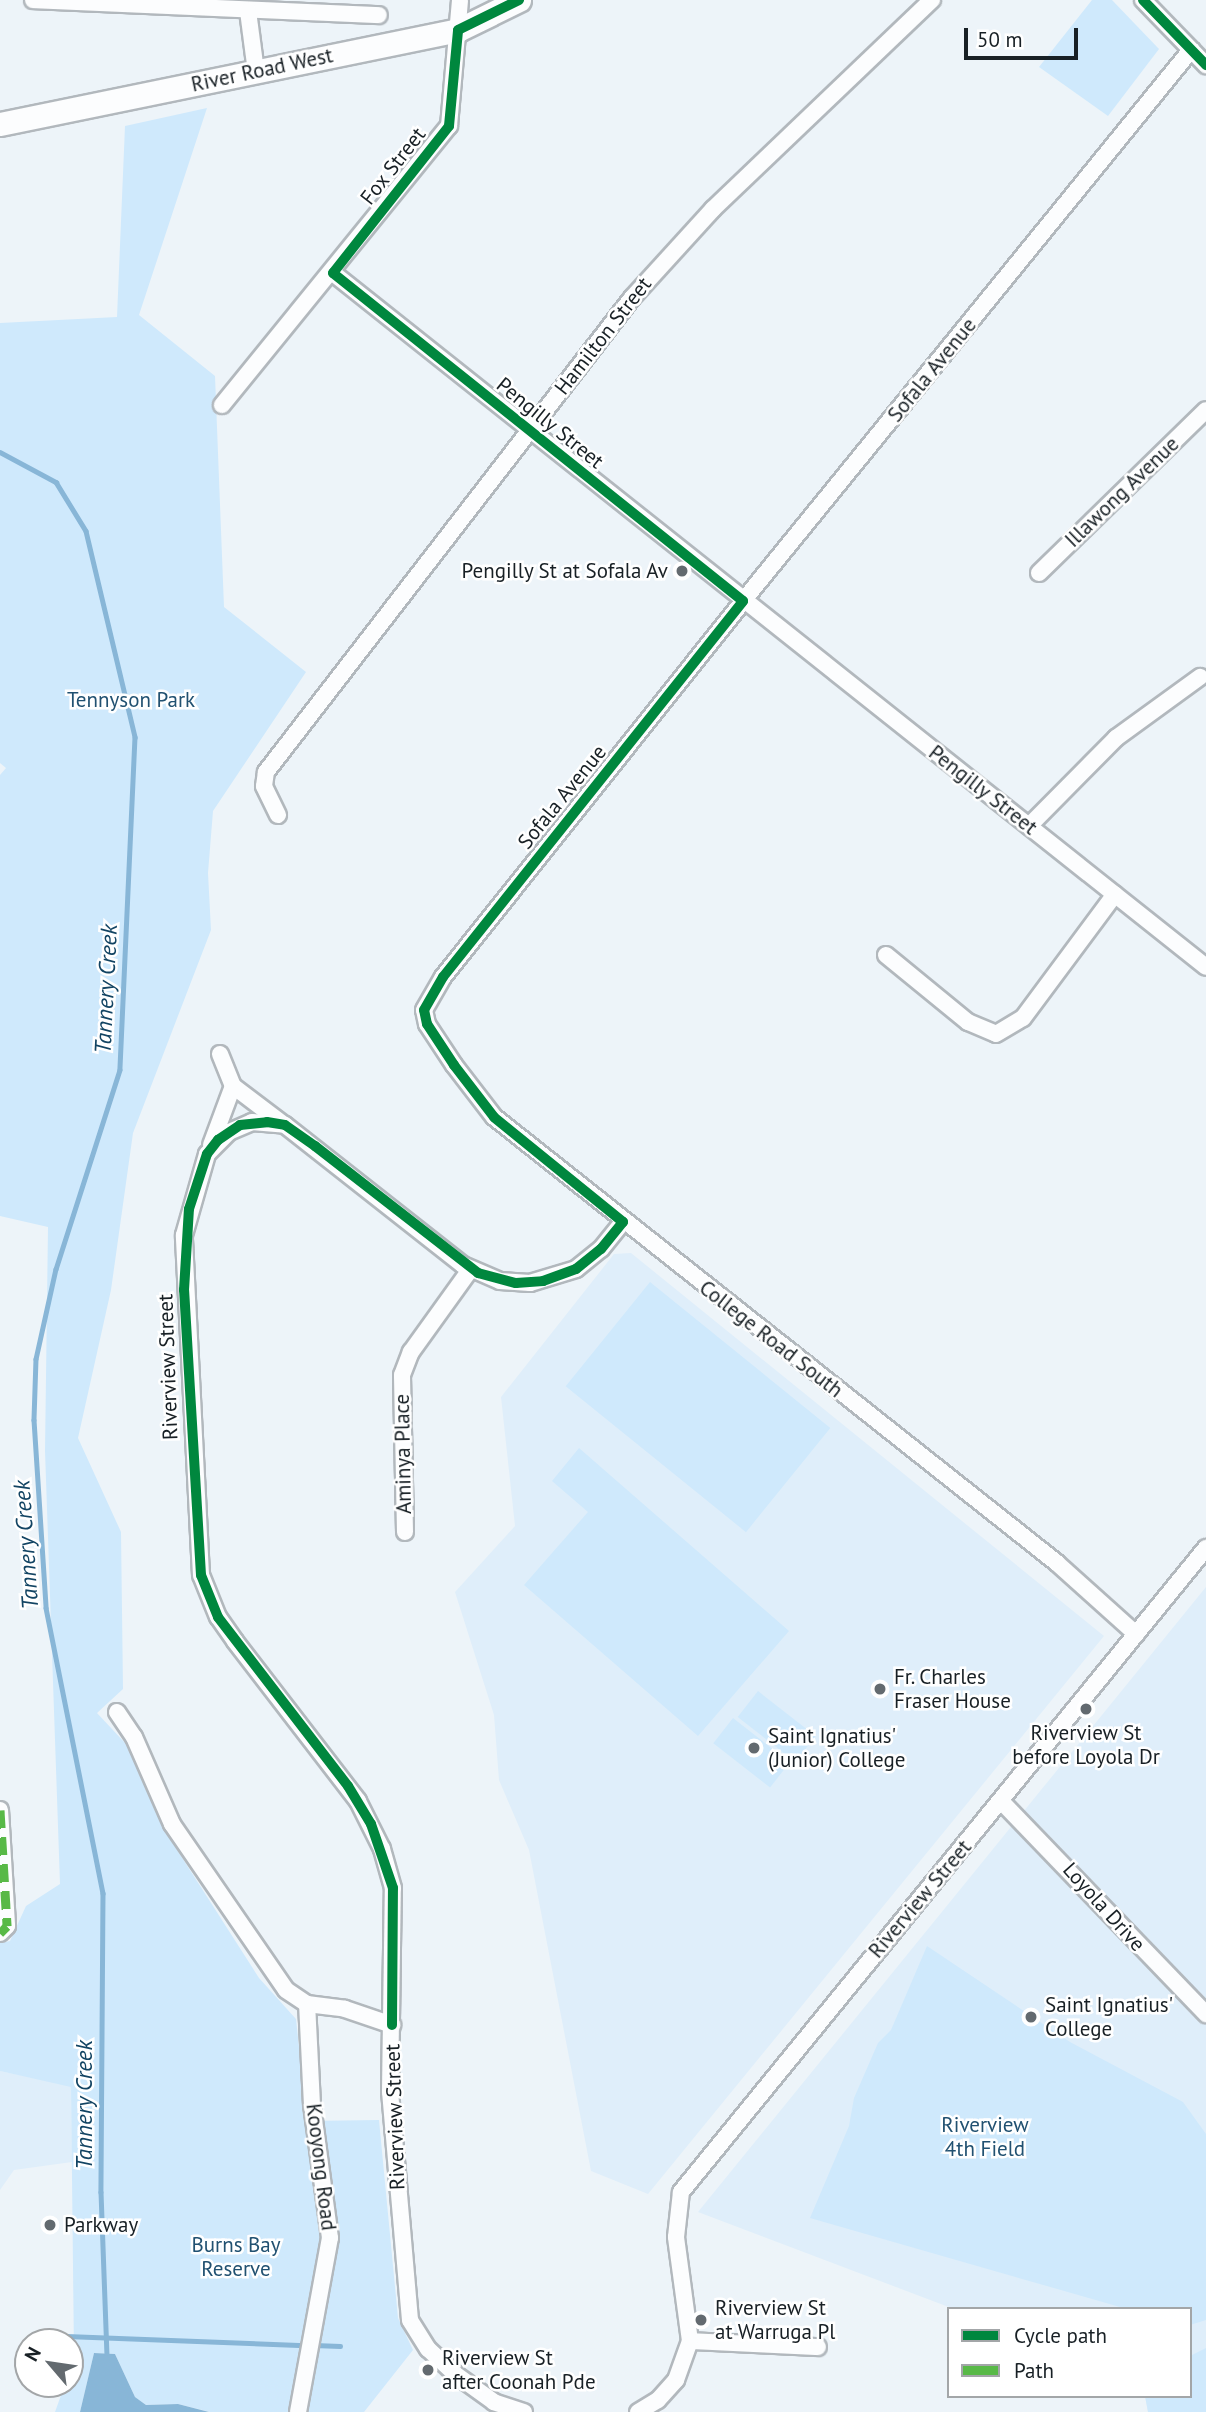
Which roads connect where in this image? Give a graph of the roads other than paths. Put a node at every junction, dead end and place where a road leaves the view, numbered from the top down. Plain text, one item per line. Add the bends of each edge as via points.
1 (33, 0) edge
2 (460, 0) edge
3 (519, 0) edge
4 (932, 0) edge
5 (1143, 0) edge
6 (138, 4) edge
7 (248, 11) junction
8 (379, 15) dead end
9 (458, 30) junction
10 (1191, 50) junction
11 (1206, 65) edge
12 (256, 72) junction
13 (0, 124) edge
14 (333, 273) junction
15 (222, 405) dead end
16 (1206, 410) edge
17 (528, 431) junction
18 (1039, 573) dead end
19 (743, 601) junction
20 (1200, 677) dead end
21 (278, 815) dead end
22 (1029, 826) junction
23 (1115, 894) junction
24 (886, 955) dead end
25 (1206, 967) edge
26 (427, 1024) joint
27 (220, 1055) dead end
28 (233, 1087) junction
29 (285, 1125) junction
30 (207, 1154) junction
31 (623, 1222) junction
32 (470, 1270) junction
33 (405, 1532) dead end
34 (1206, 1548) edge
35 (1136, 1634) junction
36 (117, 1712) dead end
37 (1001, 1801) junction
38 (0, 1810) edge
39 (0, 1933) edge
40 (307, 2004) junction
41 (1206, 2014) edge
42 (392, 2025) junction
43 (690, 2341) junction
44 (818, 2347) dead end
45 (496, 2407) edge
46 (298, 2412) edge
47 (524, 2412) edge
48 (638, 2412) edge

1 - 6 street
2 - 9 street, Fox Street
3 - 9 main road, River Road West
4 - 17 street, Hamilton Street via 676,247
5 - 10 street
6 - 7 street
7 - 8 street
7 - 12 street
9 - 12 main road, River Road West
9 - 14 street, Fox Street via 449,126
10 - 11 street
10 - 19 street, Sofala Avenue
12 - 13 main road, River Road West
14 - 15 street, Fox Street
14 - 17 street, Pengilly Street
16 - 18 street, Illawong Avenue
17 - 19 street, Pengilly Street
17 - 21 street, Hamilton Street via 266,772 264,786
19 - 22 street, Pengilly Street
19 - 26 street, Sofala Avenue via 430,995 424,1010
20 - 22 street via 1116,738
22 - 23 street, Pengilly Street
23 - 24 street via 1023,1018 996,1034 968,1022
23 - 25 street, Pengilly Street
26 - 31 street, College Road South via 494,1117
27 - 28 street
28 - 29 street
28 - 30 street, Riverview Street
29 - 30 street via 240,1125
29 - 32 street
30 - 42 street, Riverview Street via 184,1235 201,1575 229,1633 348,1786 372,1824 393,1888
31 - 32 street via 590,1259 560,1277 516,1283
31 - 35 street, College Road South via 1085,1586
32 - 33 street, Aminya Place via 411,1352 402,1375
34 - 35 street, Riverview Street
35 - 37 street, Riverview Street
36 - 40 street via 134,1737 172,1824 268,1970
37 - 41 street, Loyola Drive
37 - 43 street, Riverview Street via 681,2192 676,2237
38 - 39 street via 6,1926
40 - 42 street via 345,2009
40 - 46 street, Kooyong Road via 312,2105 330,2238
42 - 45 street, Riverview Street via 393,2139 410,2320 428,2350
43 - 44 street
43 - 48 street, Riverview Street via 676,2380 658,2400
45 - 47 street, Riverview Street

